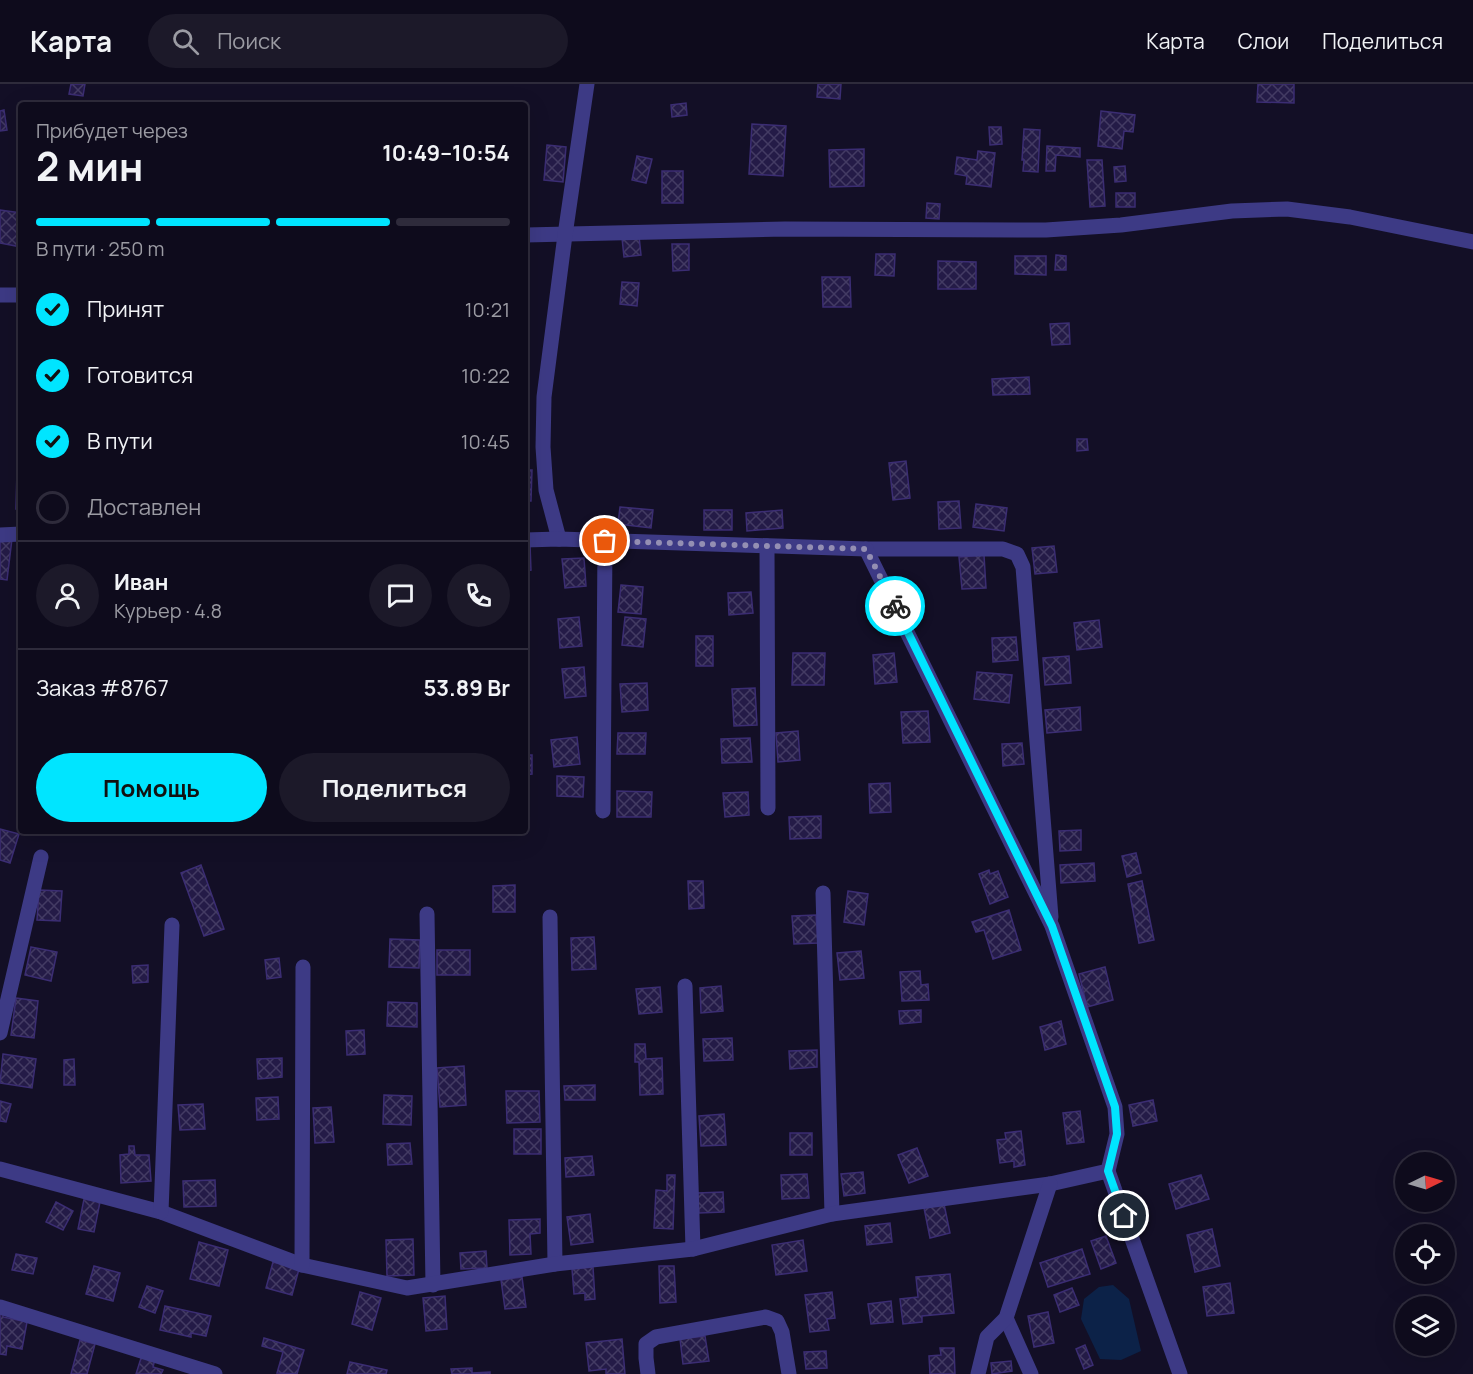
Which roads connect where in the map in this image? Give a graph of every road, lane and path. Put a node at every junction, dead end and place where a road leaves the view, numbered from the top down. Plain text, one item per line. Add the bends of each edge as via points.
1 (586, 84) edge
2 (528, 235) edge
3 (565, 235) junction
4 (1473, 242) edge
5 (0, 295) edge
6 (18, 295) edge
7 (18, 534) edge
8 (0, 535) edge
9 (559, 539) junction
10 (528, 540) edge
11 (605, 541) junction
12 (767, 546) junction
13 (866, 549) junction
14 (768, 808) dead end
15 (603, 811) dead end
16 (41, 857) dead end
17 (823, 893) dead end
18 (428, 914) dead end
19 (550, 917) dead end
20 (172, 925) dead end
21 (1052, 926) junction
22 (303, 967) dead end
23 (685, 986) dead end
24 (0, 1034) edge
25 (0, 1169) edge
26 (1108, 1171) junction
27 (1050, 1184) junction
28 (161, 1212) junction
29 (832, 1214) junction
30 (693, 1249) junction
31 (555, 1264) junction
32 (302, 1265) junction
33 (433, 1285) junction
34 (0, 1307) edge
35 (1006, 1318) junction
36 (216, 1374) edge
37 (648, 1374) edge
38 (789, 1374) edge
39 (978, 1374) edge
40 (1031, 1374) edge
41 (1180, 1374) edge

1 - 3 street
2 - 3 street
3 - 4 street via 785,229 1046,230 1287,209 1350,217
3 - 9 street via 544,397 543,447 546,490
5 - 6 street
7 - 8 street
9 - 10 street
9 - 11 street
11 - 12 street
11 - 15 street
12 - 13 street
12 - 14 street
13 - 21 street
13 - 21 street via 1003,549 1017,554 1023,567
16 - 24 street
17 - 29 street
18 - 33 street
19 - 31 street
20 - 28 street
21 - 26 street via 1115,1107 1117,1134
22 - 32 street
23 - 30 street
25 - 28 street
26 - 27 street
26 - 41 street
27 - 29 street
27 - 35 street
28 - 32 street
29 - 30 street
30 - 31 street
31 - 33 street
32 - 33 street via 407,1288
34 - 36 street
35 - 39 street via 987,1337
35 - 40 street
37 - 38 street via 646,1344 656,1337 766,1317 777,1321 782,1332

